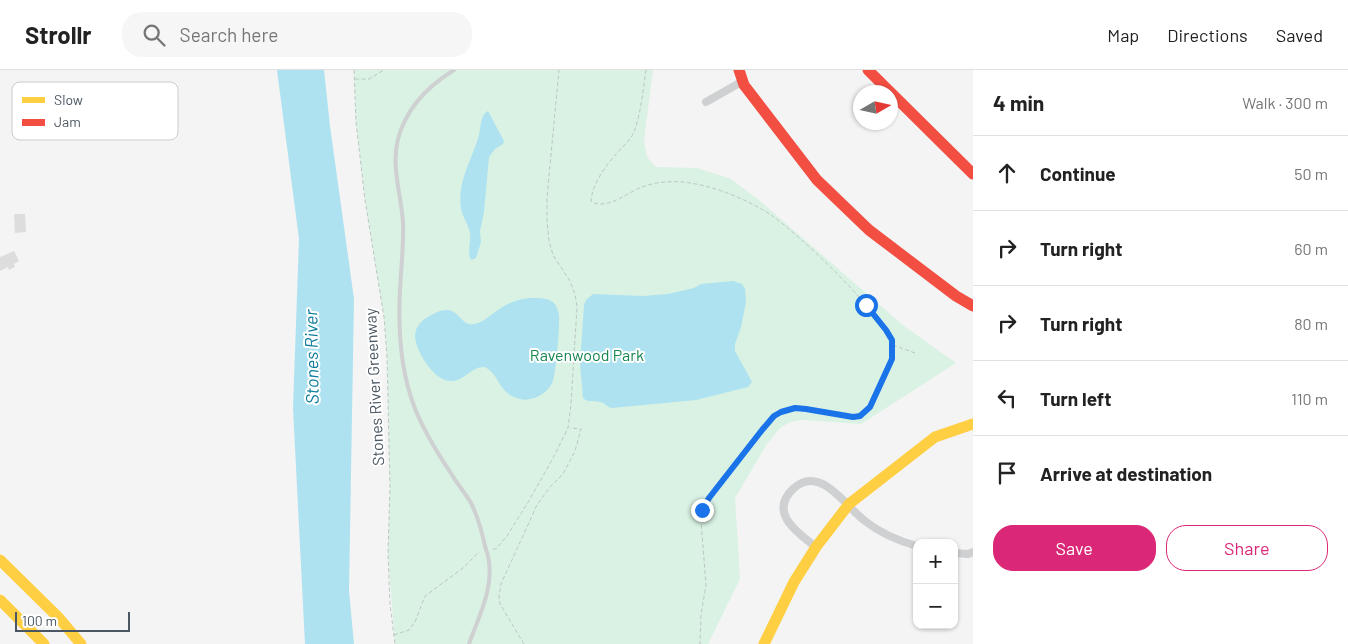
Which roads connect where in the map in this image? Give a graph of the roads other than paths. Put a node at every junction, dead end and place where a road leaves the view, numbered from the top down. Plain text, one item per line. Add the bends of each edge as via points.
1 (454, 70) edge
2 (868, 70) edge
3 (741, 76) edge
4 (706, 102) dead end
5 (973, 174) edge
6 (973, 306) edge
7 (973, 424) edge
8 (849, 504) junction
9 (913, 544) edge
10 (816, 547) junction
11 (973, 552) edge
12 (958, 553) edge
13 (0, 560) edge
14 (0, 600) edge
15 (44, 644) edge
16 (82, 644) edge
17 (469, 644) edge
18 (764, 644) edge

1 - 17 lane, bridge via 440,79 408,114 398,140 395,166 402,214 401,351 406,379 414,406 442,460 471,503 488,556 488,591
2 - 5 street
3 - 4 street
3 - 6 street via 744,86 816,180 869,230
7 - 8 street via 935,437
8 - 9 street via 864,521
8 - 10 street
8 - 10 street via 827,486 814,482 799,485 789,494 784,509 788,522
10 - 18 street via 794,582
11 - 12 street
13 - 16 street
14 - 15 street

